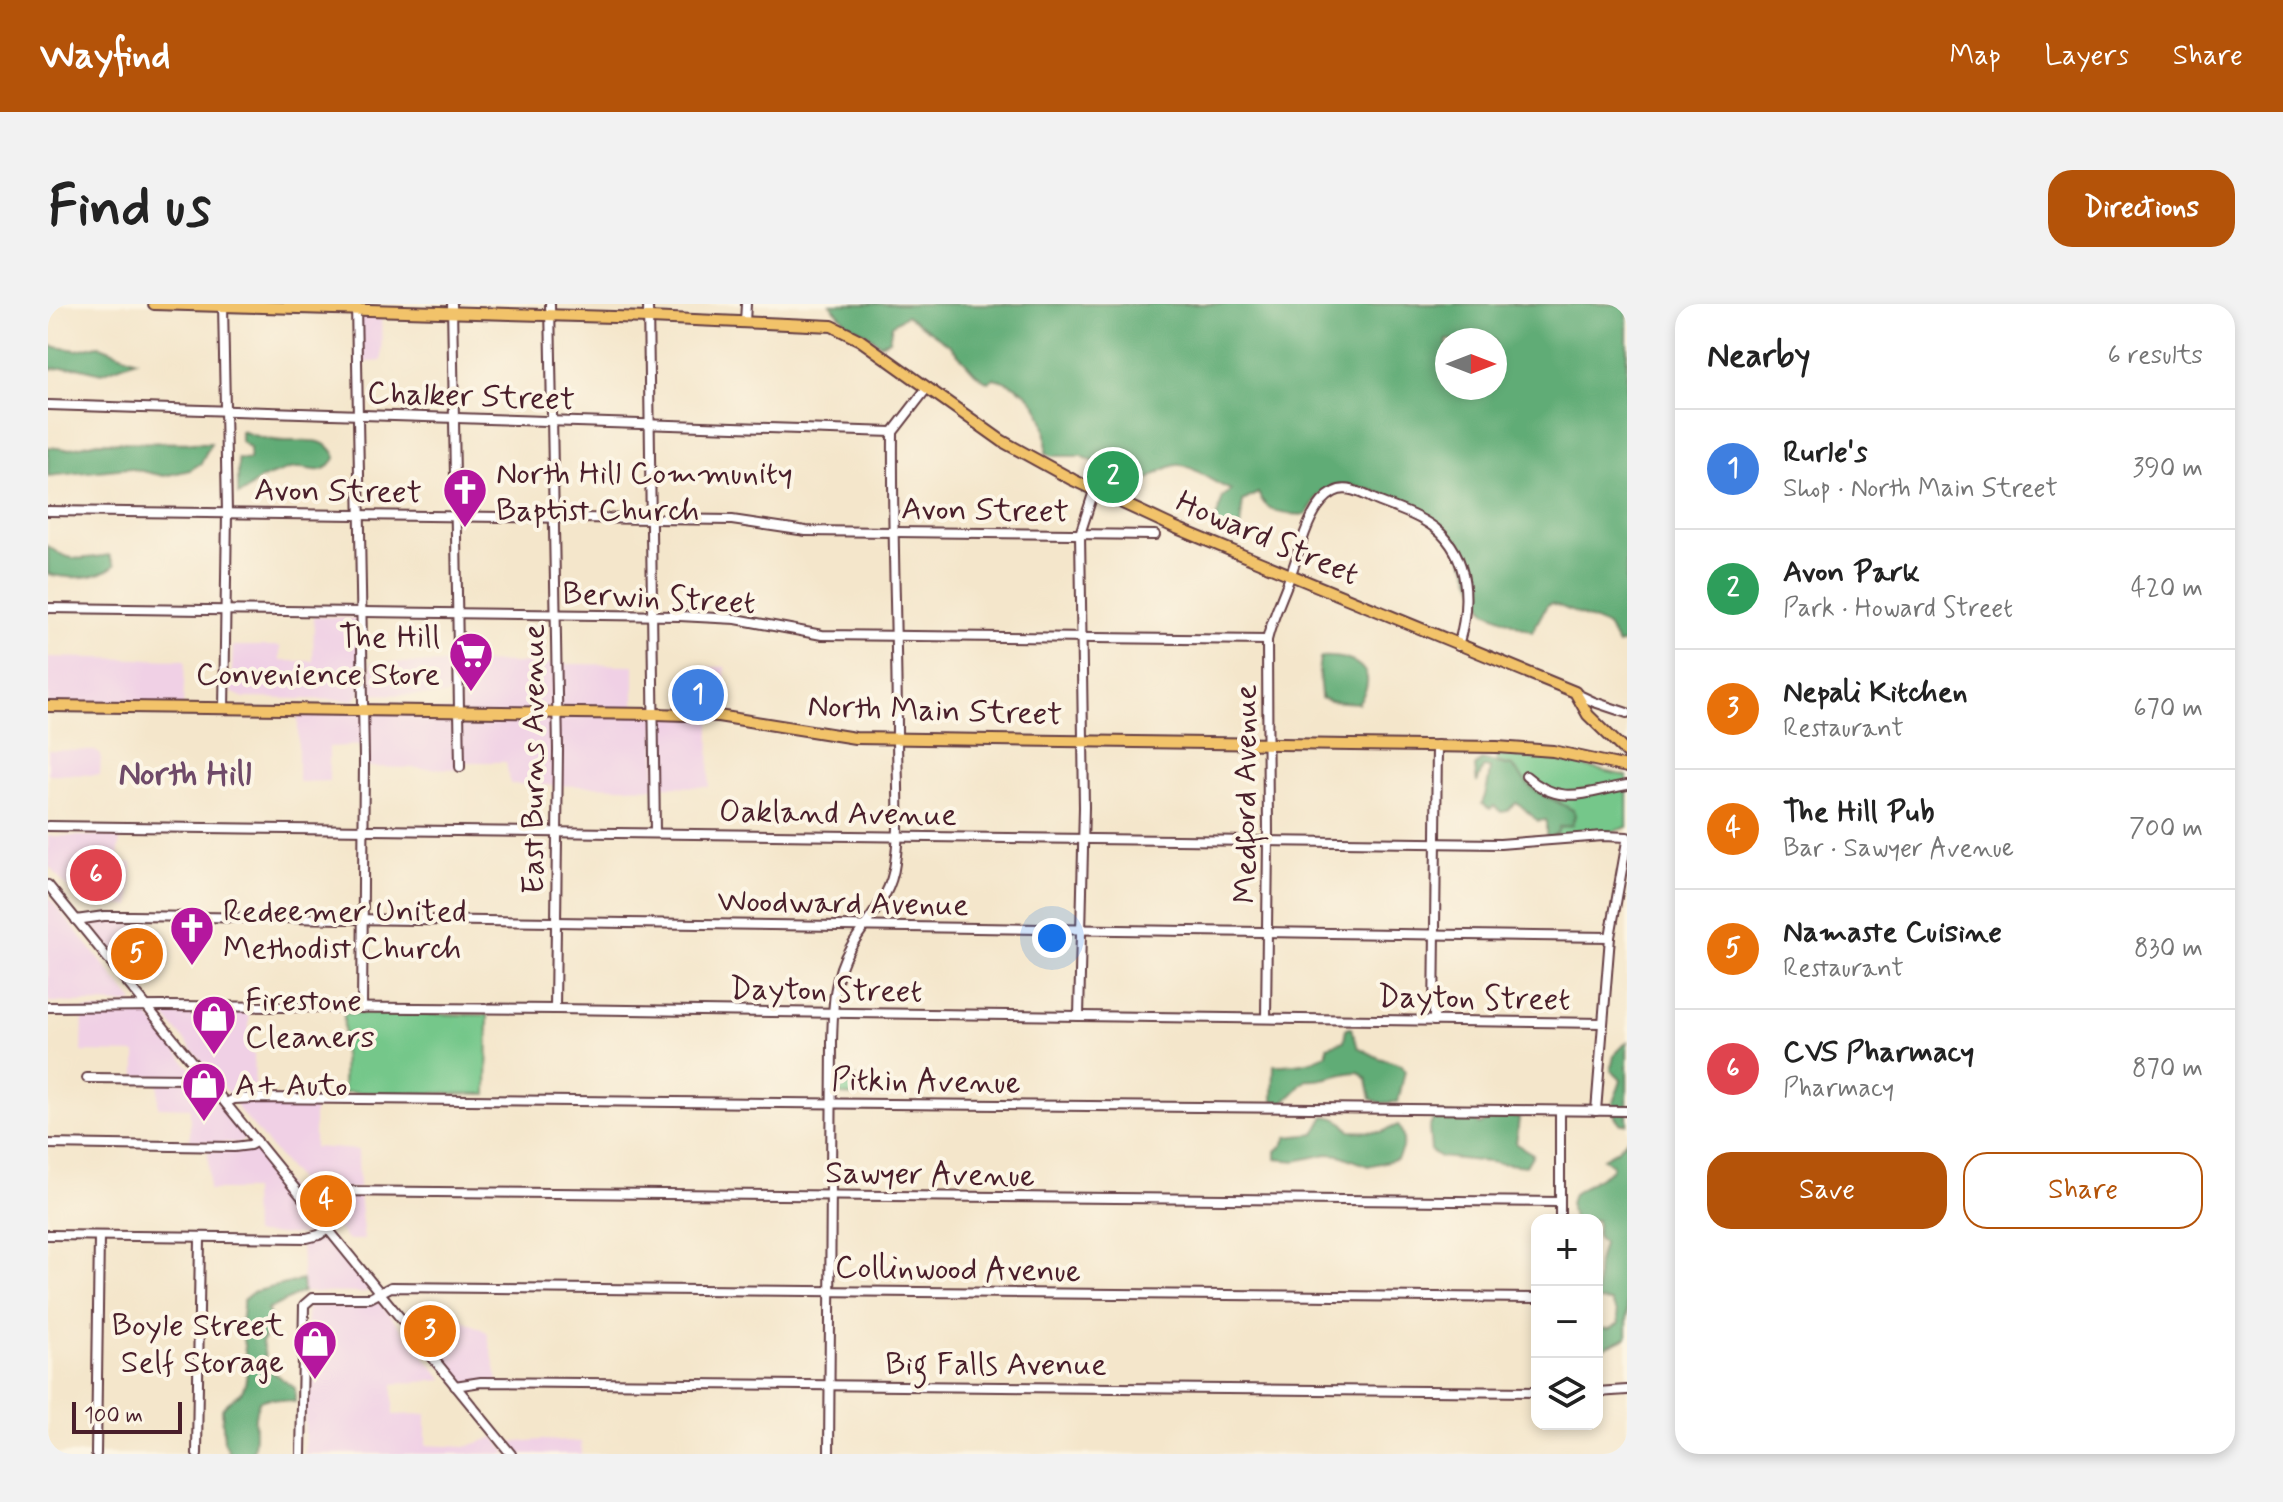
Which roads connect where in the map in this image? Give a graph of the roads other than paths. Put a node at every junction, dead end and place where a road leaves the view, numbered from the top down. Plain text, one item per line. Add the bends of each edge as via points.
1 (154, 304) edge
2 (179, 304) edge
3 (223, 304) edge
4 (648, 304) edge
5 (746, 304) edge
6 (265, 305) edge
7 (356, 307) edge
8 (452, 308) edge
9 (550, 310) edge
10 (649, 318) junction
11 (745, 322) junction
12 (927, 388) junction
13 (48, 405) edge
14 (226, 410) junction
15 (358, 416) junction
16 (455, 419) junction
17 (552, 421) junction
18 (650, 424) junction
19 (893, 432) junction
20 (1094, 491) junction
21 (48, 511) edge
22 (227, 513) junction
23 (360, 515) junction
24 (456, 516) junction
25 (554, 517) junction
26 (651, 518) junction
27 (894, 532) junction
28 (1080, 534) junction
29 (1155, 535) dead end
30 (1291, 574) junction
31 (48, 608) edge
32 (226, 611) junction
33 (361, 613) junction
34 (458, 614) junction
35 (556, 615) junction
36 (653, 616) junction
37 (896, 636) junction
38 (1081, 638) junction
39 (1267, 640) junction
40 (1458, 646) junction
41 (1575, 692) junction
42 (48, 706) edge
43 (224, 709) junction
44 (363, 711) junction
45 (460, 711) junction
46 (557, 713) junction
47 (1627, 713) edge
48 (655, 714) junction
49 (897, 738) junction
50 (1082, 741) junction
51 (1268, 743) junction
52 (1437, 745) junction
53 (1627, 753) edge
54 (460, 767) dead end
55 (1627, 767) edge
56 (1526, 776) dead end
57 (1627, 785) edge
58 (48, 826) edge
59 (364, 830) junction
60 (557, 832) junction
61 (655, 832) junction
62 (897, 837) junction
63 (1083, 839) junction
64 (1627, 839) edge
65 (1268, 841) junction
66 (1436, 843) junction
67 (48, 885) edge
68 (76, 920) junction
69 (363, 920) junction
70 (555, 922) junction
71 (865, 927) junction
72 (1082, 930) junction
73 (1268, 932) junction
74 (1436, 934) junction
75 (1610, 937) junction
76 (48, 1007) edge
77 (147, 1007) junction
78 (362, 1008) junction
79 (555, 1009) junction
80 (833, 1014) junction
81 (1079, 1016) junction
82 (1266, 1018) junction
83 (1434, 1021) junction
84 (1603, 1023) junction
85 (202, 1075) junction
86 (87, 1078) dead end
87 (226, 1103) junction
88 (832, 1103) junction
89 (1560, 1111) junction
90 (1596, 1111) junction
91 (1627, 1111) edge
92 (257, 1141) junction
93 (48, 1144) edge
94 (302, 1196) junction
95 (831, 1196) junction
96 (1559, 1202) junction
97 (1560, 1214) edge
98 (329, 1228) junction
99 (48, 1235) edge
100 (99, 1236) junction
101 (200, 1237) junction
102 (831, 1291) junction
103 (380, 1292) junction
104 (1531, 1298) edge
105 (830, 1385) junction
106 (455, 1386) junction
107 (1531, 1392) edge
108 (1603, 1392) edge
109 (1626, 1393) edge
110 (96, 1454) edge
111 (197, 1454) edge
112 (301, 1454) edge
113 (511, 1454) edge
114 (829, 1454) edge

1 - 2 main road, Howard Street
2 - 3 main road, Howard Street
3 - 6 main road, Howard Street
3 - 14 street
4 - 10 street
5 - 11 street
6 - 7 main road, Howard Street
7 - 8 main road, Howard Street
7 - 15 street
8 - 9 main road, Howard Street
8 - 16 street
9 - 10 main road, Howard Street
9 - 17 street, East Burns Avenue
10 - 11 main road, Howard Street
10 - 18 street
11 - 12 main road, Howard Street via 843,330
12 - 19 street
12 - 20 main road, Howard Street via 1002,441
13 - 14 street, Chalker Street
14 - 15 street, Chalker Street
14 - 22 street
15 - 16 street, Chalker Street
15 - 23 street
16 - 17 street, Chalker Street
16 - 24 street
17 - 18 street, Chalker Street
17 - 25 street, East Burns Avenue
18 - 19 street, Chalker Street
18 - 26 street
19 - 27 street
20 - 28 street
20 - 30 main road, Howard Street
21 - 22 street, Avon Street
22 - 23 street, Avon Street
22 - 32 street
23 - 24 street, Avon Street
23 - 33 street
24 - 25 street, Avon Street
24 - 34 street
25 - 26 street, Avon Street
25 - 35 street, East Burns Avenue
26 - 27 street, Avon Street via 732,520 806,531
26 - 36 street
27 - 28 street, Avon Street
27 - 37 street
28 - 29 street, Avon Street
28 - 38 street
30 - 39 street, Medford Avenue
30 - 40 main road, Howard Street
30 - 40 street, Medford Avenue via 1316,512 1332,493 1355,491 1395,508 1435,528 1458,559 1466,611
31 - 32 street, Berwin Street
32 - 33 street, Berwin Street
32 - 43 street
33 - 34 street, Berwin Street
33 - 44 street
34 - 35 street, Berwin Street
34 - 45 street
35 - 36 street, Berwin Street
35 - 46 street, East Burns Avenue
36 - 37 street, Berwin Street via 736,619 811,634
36 - 48 street
37 - 38 street, Berwin Street
37 - 49 street
38 - 39 street, Berwin Street
38 - 50 street
39 - 51 street, Medford Avenue
40 - 41 main road, Howard Street
41 - 47 street, Howard Street
41 - 53 main road via 1588,715
42 - 43 main road, North Main Street
43 - 44 main road, North Main Street
44 - 45 main road, North Main Street
44 - 59 street
45 - 46 main road, North Main Street
45 - 54 street
46 - 48 main road, North Main Street
46 - 60 street, East Burns Avenue
48 - 49 main road, North Main Street via 718,716 838,736
48 - 61 street
49 - 50 main road, North Main Street
49 - 62 street
50 - 51 main road, North Main Street
50 - 63 street
51 - 52 main road, North Main Street
51 - 65 street, Medford Avenue
52 - 55 main road, North Main Street via 1553,751
52 - 66 street
56 - 57 street via 1558,795
58 - 59 street, Oakland Avenue
59 - 60 street, Oakland Avenue
59 - 69 street
60 - 61 street, Oakland Avenue
60 - 70 street, East Burns Avenue
61 - 62 street, Oakland Avenue
62 - 63 street, Oakland Avenue
62 - 71 street via 890,885
63 - 65 street, Oakland Avenue
63 - 72 street
64 - 66 street, Oakland Avenue
64 - 75 street
65 - 66 street, Oakland Avenue
65 - 73 street, Medford Avenue
66 - 74 street
67 - 68 street
68 - 69 street, Woodward Avenue
68 - 77 street
69 - 70 street, Woodward Avenue
69 - 78 street
70 - 71 street, Woodward Avenue
70 - 79 street, East Burns Avenue
71 - 72 street, Woodward Avenue
71 - 80 street via 841,965
72 - 73 street, Woodward Avenue
72 - 81 street
73 - 74 street, Woodward Avenue
73 - 82 street, Medford Avenue
74 - 75 street, Woodward Avenue
74 - 83 street
75 - 84 street
76 - 77 street, Dayton Street
77 - 78 street, Dayton Street
77 - 85 street
78 - 79 street, Dayton Street
79 - 80 street, Dayton Street
80 - 81 street, Dayton Street
80 - 88 street
81 - 82 street, Dayton Street
82 - 83 street, Dayton Street
83 - 84 street, Dayton Street
84 - 90 street
85 - 86 street
85 - 87 street
87 - 88 street, Pitkin Avenue via 252,1098
87 - 92 street
88 - 89 street, Pitkin Avenue
88 - 95 street
89 - 90 street, Pitkin Avenue
89 - 96 street
90 - 91 street, Pitkin Avenue
92 - 93 street via 234,1147
92 - 94 street
94 - 95 street, Sawyer Avenue via 325,1191
94 - 98 street
95 - 96 street, Sawyer Avenue
95 - 102 street
96 - 97 street
98 - 101 street via 307,1238
98 - 103 street
99 - 100 street
100 - 101 street
100 - 110 street
101 - 111 street
102 - 103 street, Collinwood Avenue via 404,1287
102 - 104 street, Collinwood Avenue
102 - 105 street
103 - 106 street
103 - 112 street, Collinwood Avenue via 364,1299 312,1298 304,1305
105 - 106 street, Big Falls Avenue
105 - 107 street, Big Falls Avenue
105 - 114 street
106 - 113 street
108 - 109 street

